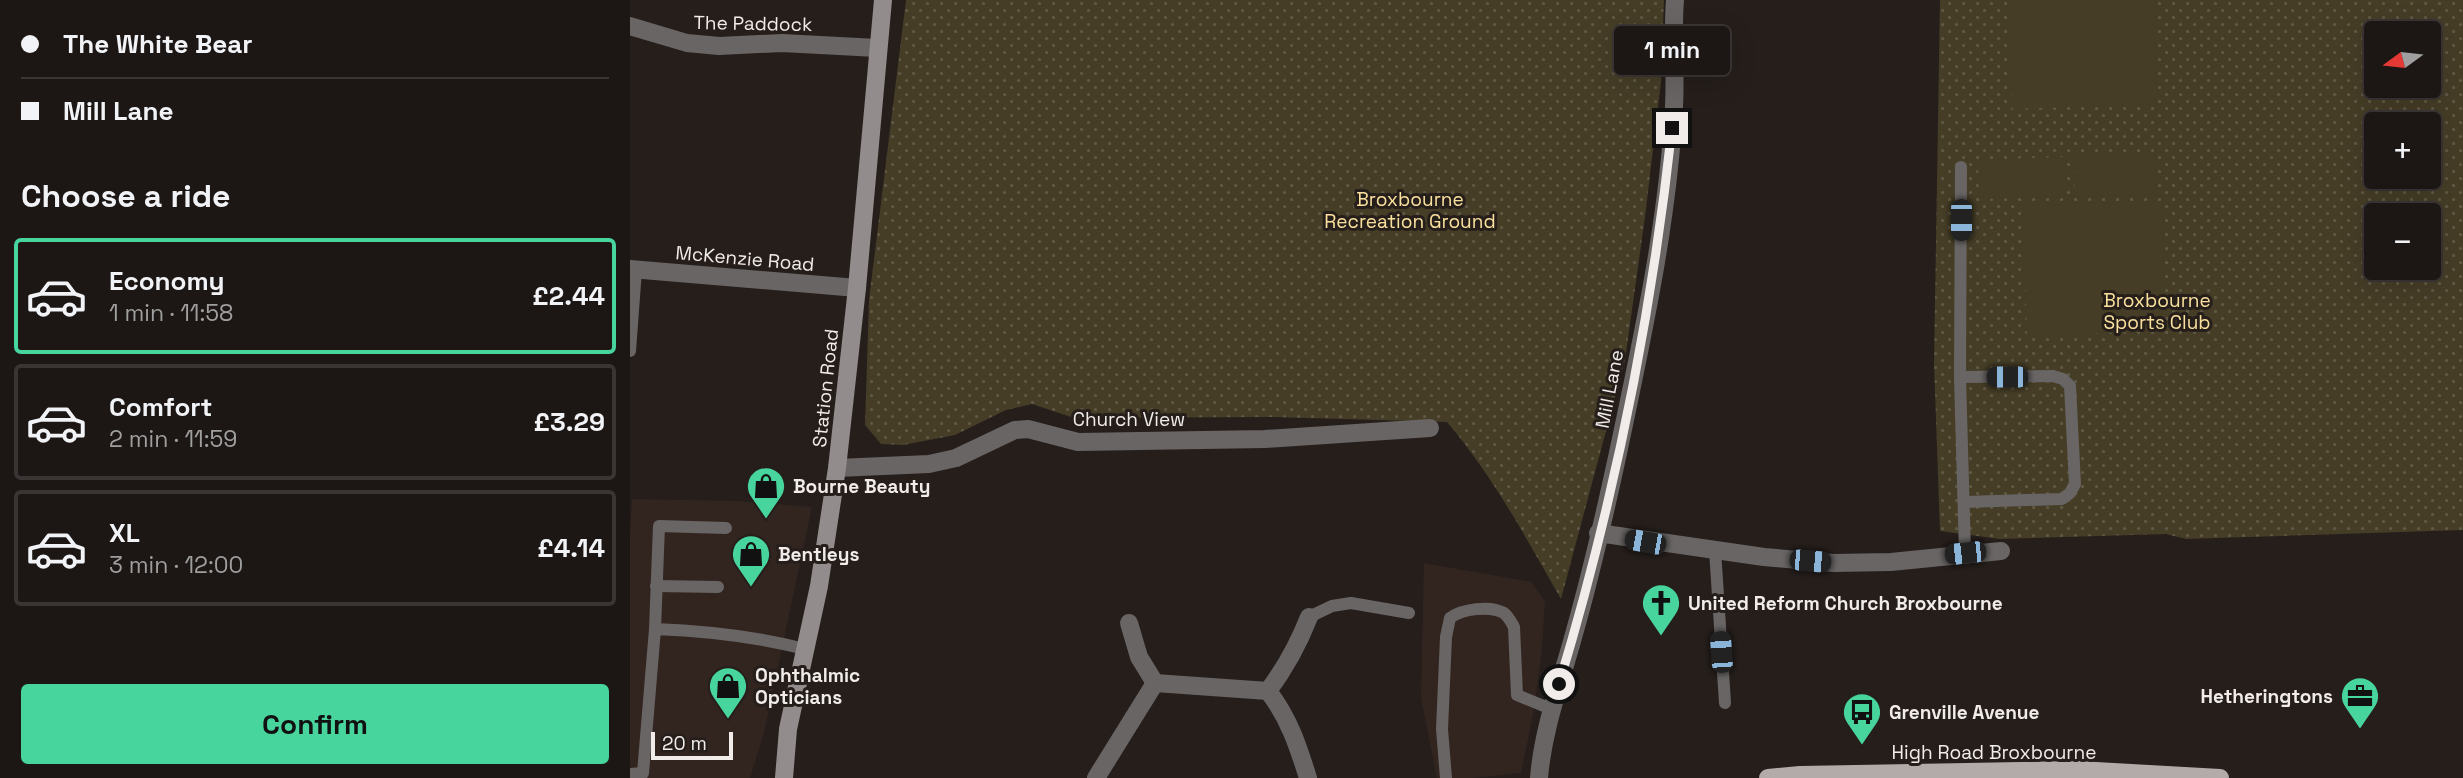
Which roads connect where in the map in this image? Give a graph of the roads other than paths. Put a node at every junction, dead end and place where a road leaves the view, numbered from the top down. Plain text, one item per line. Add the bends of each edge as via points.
1 (883, 0) edge
2 (1675, 0) edge
3 (630, 26) edge
4 (877, 48) junction
5 (1961, 167) dead end
6 (633, 269) edge
7 (857, 288) junction
8 (630, 351) edge
9 (1960, 377) junction
10 (1430, 428) dead end
11 (837, 468) junction
12 (1965, 502) junction
13 (726, 528) dead end
14 (1598, 533) junction
15 (1715, 550) junction
16 (2001, 551) dead end
17 (1965, 553) junction
18 (656, 586) junction
19 (718, 587) dead end
20 (1409, 613) dead end
21 (1309, 617) joint
22 (1129, 623) dead end
23 (655, 629) junction
24 (805, 649) junction
25 (1155, 683) junction
26 (1268, 691) junction
27 (1725, 703) dead end
28 (1551, 709) junction
29 (788, 729) junction
30 (630, 774) edge
31 (1935, 775) edge
32 (772, 778) edge
33 (784, 778) edge
34 (790, 778) edge
35 (1096, 778) edge
36 (1308, 778) edge
37 (1446, 778) edge
38 (1539, 778) edge
39 (1768, 778) edge
40 (2220, 778) edge

1 - 4 main road, Station Road
2 - 14 street, Mill Lane via 1674,105 1665,195 1651,285
3 - 4 street, The Paddock via 719,46 782,43
4 - 7 main road, Station Road
5 - 9 lane
6 - 7 street, McKenzie Road
6 - 8 lane
7 - 11 main road, Station Road
9 - 12 lane
9 - 12 lane via 2063,379 2070,386 2075,484 2062,499
10 - 11 street, Church View via 1265,439 1078,442 1028,429 929,464
11 - 24 main road, Station Road
12 - 17 lane
13 - 18 lane via 659,526
14 - 15 street
14 - 28 street, Mill Lane
15 - 17 street via 1833,563
15 - 27 lane
16 - 17 street
18 - 19 lane
18 - 23 lane
20 - 21 lane via 1351,603
21 - 26 street via 1298,647
22 - 25 street via 1139,657
23 - 24 lane via 713,631
23 - 30 lane via 643,773
24 - 29 main road, Station Road
25 - 26 street
25 - 35 street
26 - 36 street via 1292,727
28 - 37 lane via 1517,695 1514,627 1508,617 1491,609 1457,612 1450,618 1446,637 1442,729
28 - 38 street, Mill Lane
29 - 32 main road
29 - 33 main road, Station Road
29 - 34 main road
31 - 39 main road, High Road Broxbourne
31 - 40 main road, High Road Broxbourne via 2078,770

